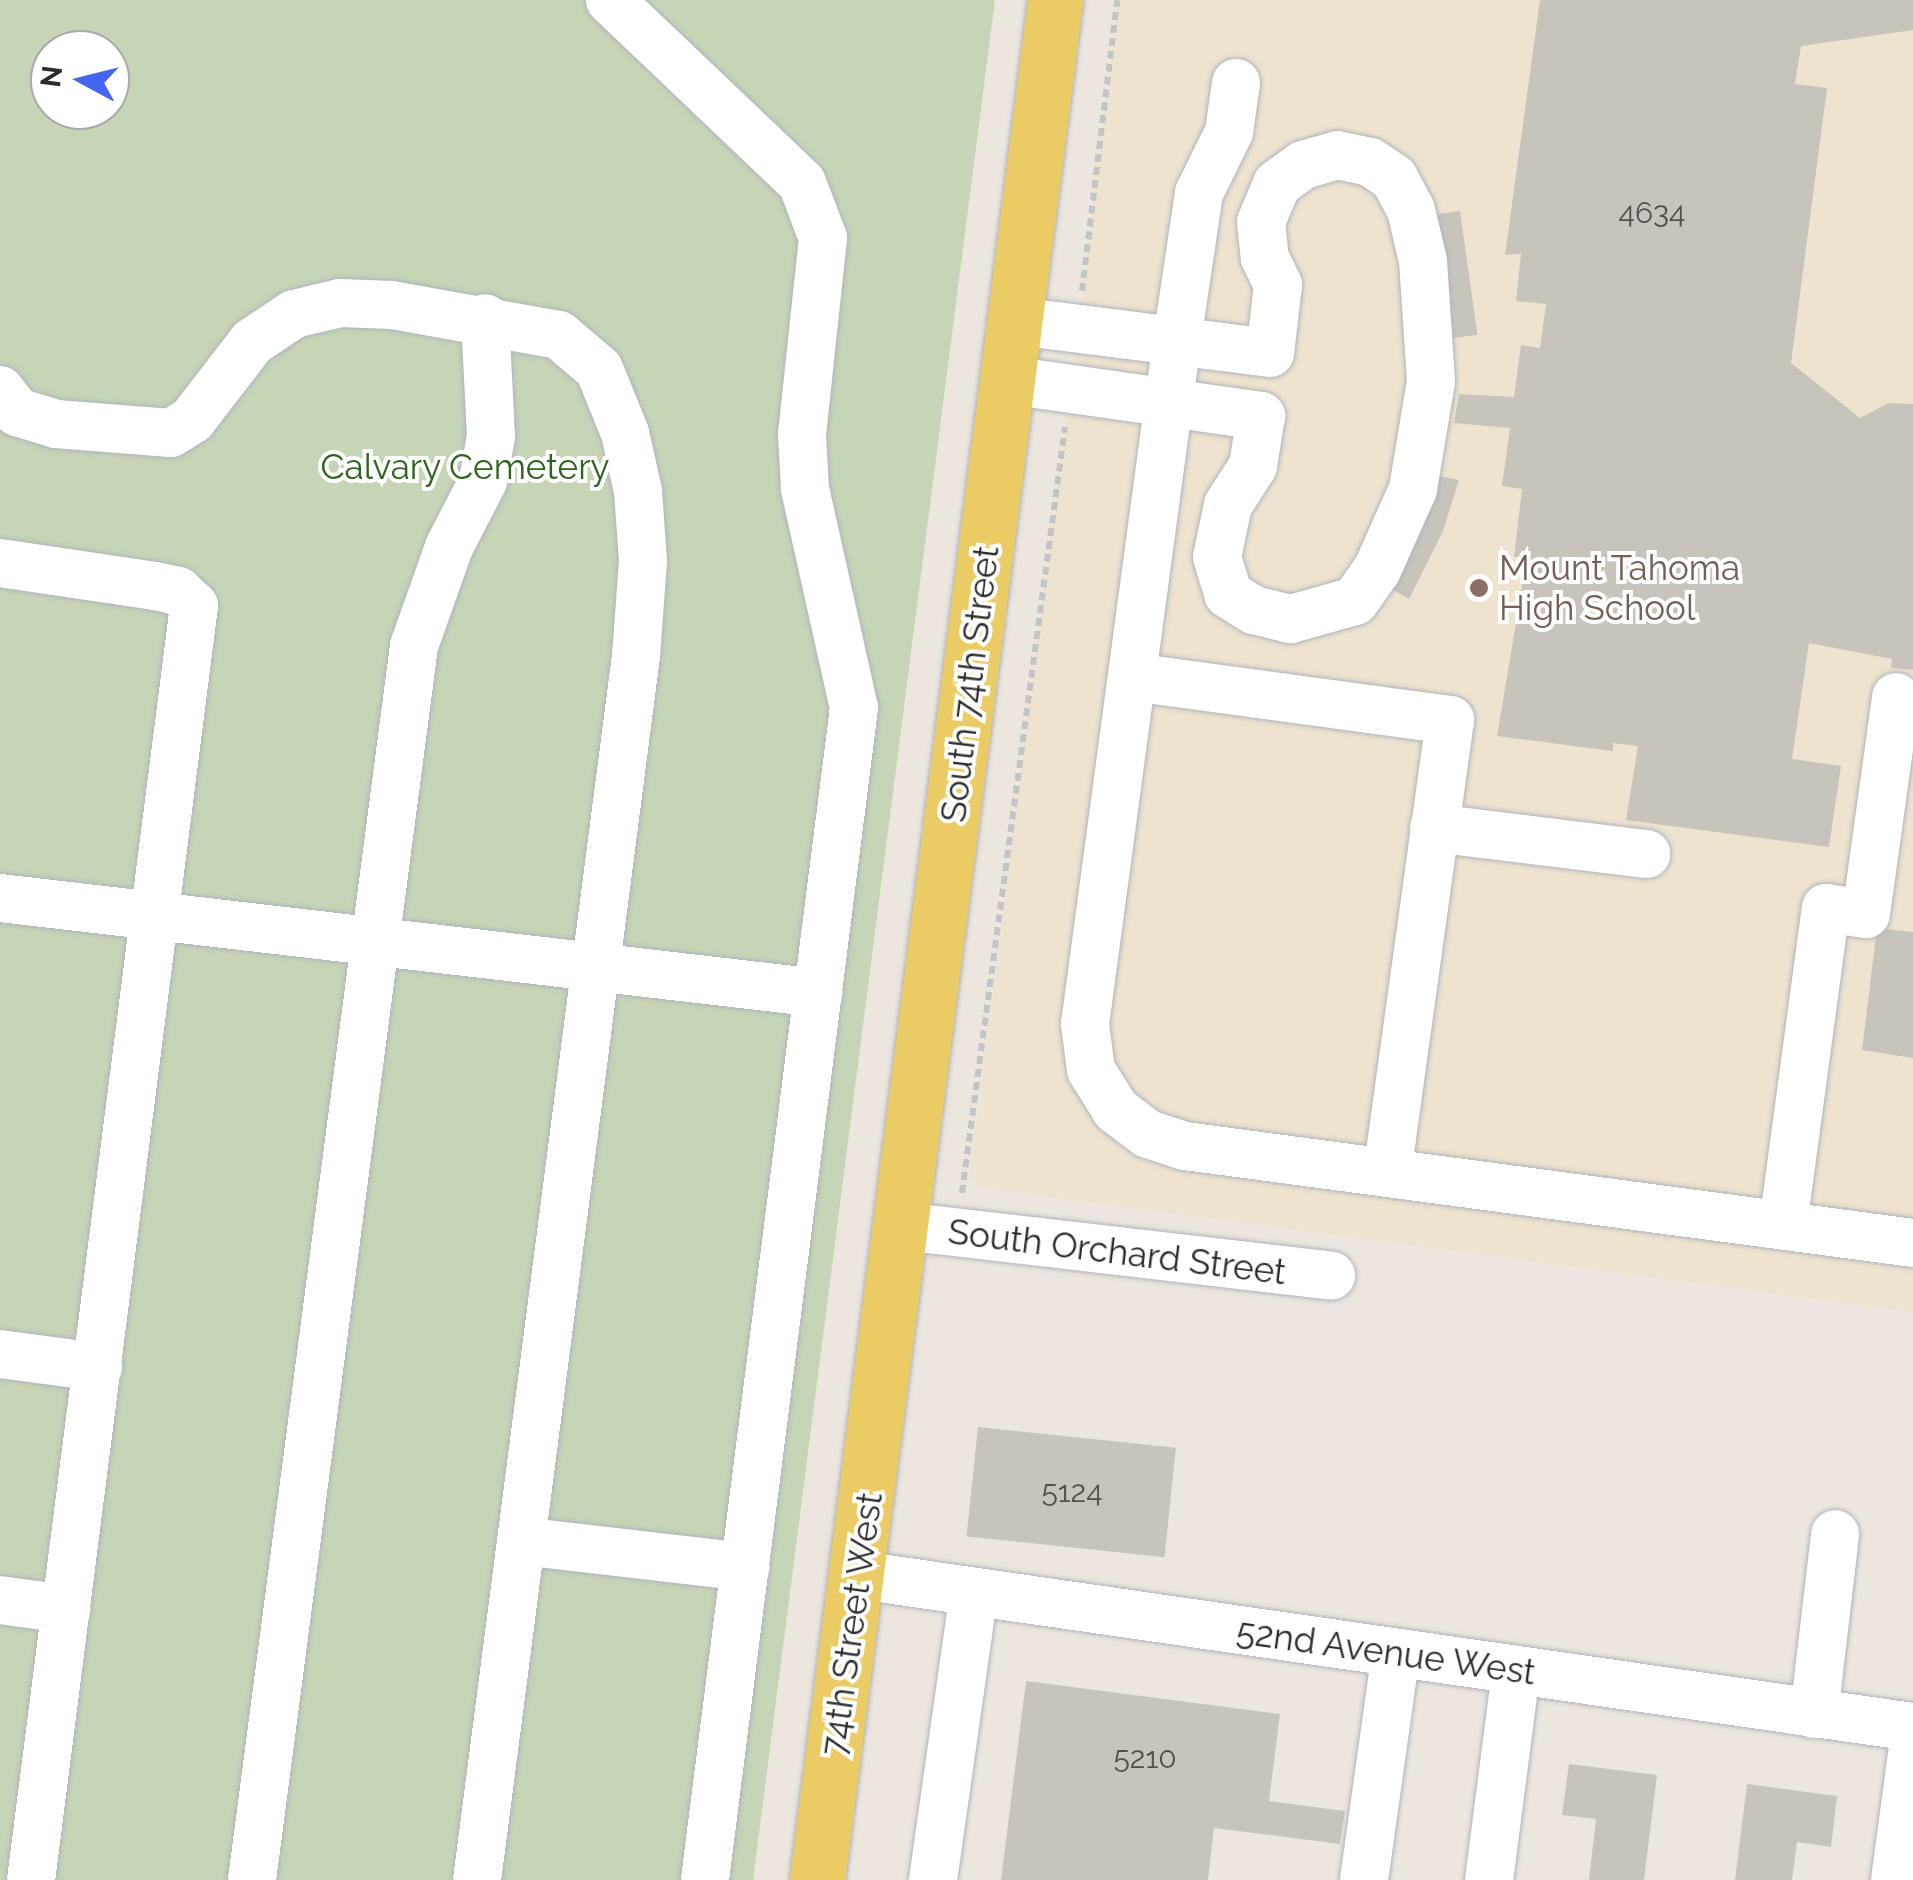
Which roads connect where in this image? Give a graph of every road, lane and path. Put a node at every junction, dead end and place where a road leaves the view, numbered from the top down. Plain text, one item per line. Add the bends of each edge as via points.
1 (610, 0) edge
2 (1056, 0) edge
3 (1117, 0) edge
4 (1236, 83) dead end
5 (484, 318) junction
6 (1015, 321) junction
7 (1078, 328) junction
8 (1176, 341) junction
9 (1270, 353) junction
10 (1008, 380) junction
11 (1070, 389) junction
12 (0, 390) edge
13 (1168, 402) junction
14 (1261, 416) junction
15 (0, 563) edge
16 (1132, 677) junction
17 (1896, 696) dead end
18 (1434, 828) junction
19 (1646, 854) dead end
20 (0, 898) edge
21 (157, 917) junction
22 (375, 944) junction
23 (595, 966) junction
24 (820, 993) junction
25 (1386, 1172) junction
26 (902, 1226) junction
27 (1783, 1226) junction
28 (957, 1234) junction
29 (1913, 1242) edge
30 (1331, 1276) dead end
31 (0, 1354) edge
32 (98, 1367) junction
33 (886, 1368) joint
34 (1835, 1534) dead end
35 (521, 1541) junction
36 (745, 1567) junction
37 (859, 1575) junction
38 (974, 1592) junction
39 (0, 1600) edge
40 (66, 1609) junction
41 (1396, 1653) junction
42 (1516, 1671) junction
43 (1814, 1714) junction
44 (1913, 1726) edge
45 (1913, 1747) edge
46 (31, 1880) edge
47 (252, 1880) edge
48 (477, 1880) edge
49 (705, 1880) edge
50 (817, 1880) edge
51 (933, 1880) edge
52 (1364, 1880) edge
53 (1489, 1880) edge
54 (1895, 1880) edge

1 - 24 street via 802,183 823,238 802,435 805,489 854,708
2 - 6 main road, South 74th Street
3 - 7 path
4 - 8 street via 1229,132 1198,193
5 - 12 street via 340,303 294,314 252,342 192,420 171,433 56,424 17,412
5 - 22 street via 492,386 489,451 483,481 449,548 414,646
5 - 23 street via 560,335 599,369 625,433 638,491 643,561 636,656
6 - 7 street
6 - 10 main road, South 74th Street
7 - 8 street
8 - 9 street
8 - 13 street
9 - 14 street
9 - 14 street via 1278,285 1265,258 1261,222 1276,184 1303,165 1338,155 1370,162 1394,178 1411,210 1423,261 1431,381 1413,489 1378,570 1355,601 1326,614 1292,618 1254,610 1228,594 1217,557 1228,504 1253,466
10 - 11 street
10 - 26 main road, South 74th Street
11 - 13 street
11 - 28 path
13 - 14 street
13 - 16 street
15 - 21 street via 155,586 178,592 194,606
16 - 18 street via 1450,720
16 - 25 street via 1085,1024 1092,1070 1116,1110 1148,1134 1185,1146
17 - 27 street via 1866,914 1826,908
18 - 19 street
18 - 25 street
20 - 21 street
21 - 22 street
21 - 32 street
22 - 23 street
22 - 47 street
23 - 24 street
23 - 35 street
24 - 36 street
25 - 27 street
26 - 28 street, South Orchard Street
26 - 33 main road, South 74th Street
27 - 29 street
28 - 30 street, South Orchard Street
31 - 32 street
32 - 40 street
33 - 37 main road, 74th Street West
34 - 43 street
35 - 36 street
35 - 48 street
36 - 49 street
37 - 38 street, 52nd Avenue West
37 - 50 main road, 74th Street West
38 - 41 street, 52nd Avenue West
38 - 51 street
39 - 40 street
40 - 46 street
41 - 42 street, 52nd Avenue West
41 - 52 street
42 - 43 street, 52nd Avenue West
42 - 53 street
43 - 44 street, 52nd Avenue West
45 - 54 street

